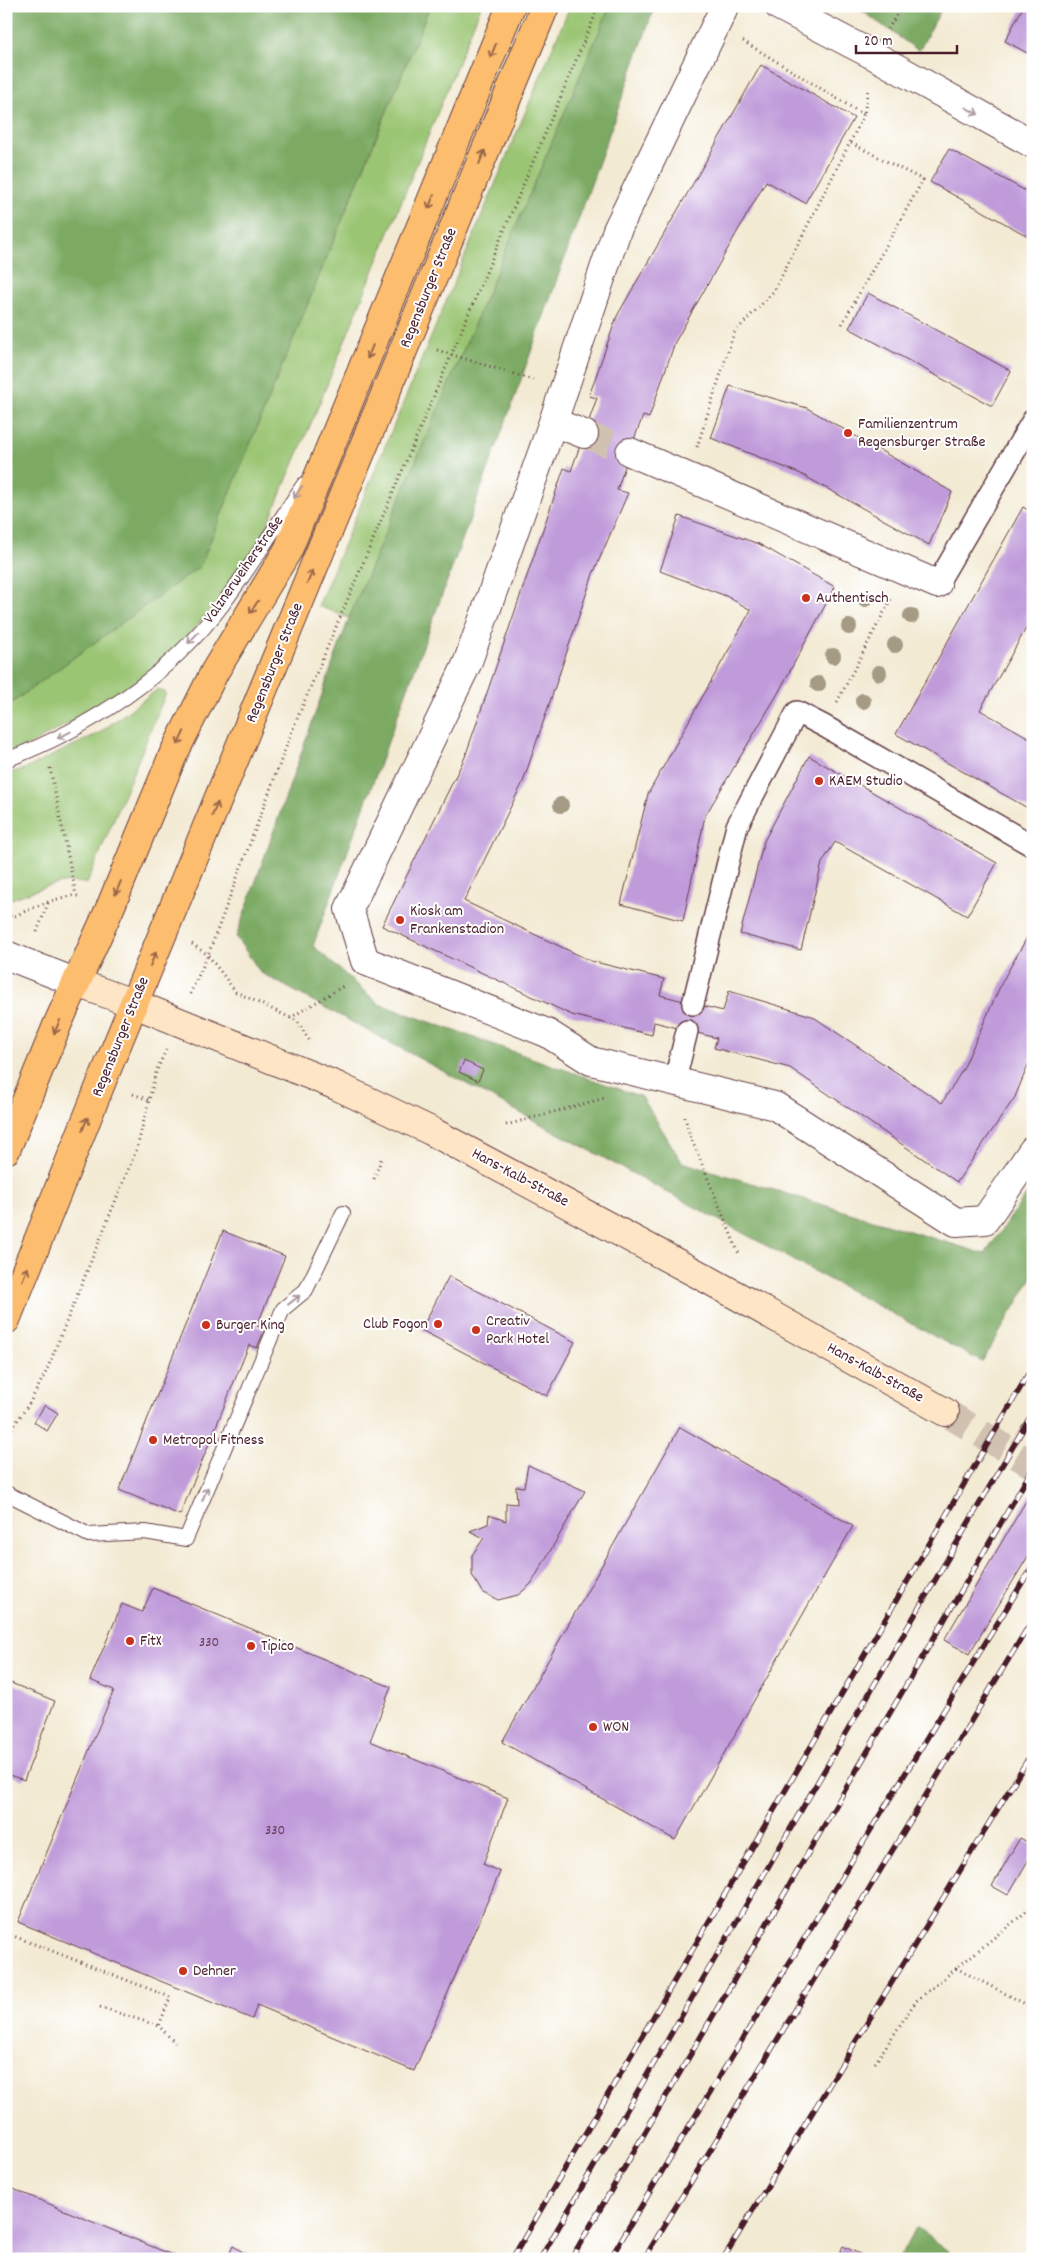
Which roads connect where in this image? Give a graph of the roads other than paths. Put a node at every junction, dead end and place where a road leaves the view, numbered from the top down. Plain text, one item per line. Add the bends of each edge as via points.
1 (511, 6) edge
2 (545, 6) edge
3 (779, 6) edge
4 (720, 15) edge
5 (1033, 144) edge
6 (1033, 420) edge
7 (553, 422) junction
8 (584, 434) tunnel mouth
9 (335, 437) junction
10 (630, 452) tunnel mouth
11 (937, 584) joint
12 (6, 760) edge
13 (1033, 846) edge
14 (6, 955) edge
15 (77, 982) junction
16 (135, 1004) junction
17 (693, 1004) dead end
18 (687, 1031) dead end
19 (675, 1080) junction
20 (6, 1150) edge
21 (1033, 1150) edge
22 (343, 1213) dead end
23 (6, 1320) edge
24 (945, 1412) tunnel mouth
25 (6, 1493) edge

1 -> 9 main road
16 -> 2 main road, Regensburger Straße
3 -> 5 street
4 - 7 street via 617,230
6 - 11 street
7 - 8 street
7 - 19 street via 467,664 349,909 365,962 547,1032 590,1061
9 -> 12 lane, Valznerweiherstraße via 252,563 207,624 174,657 118,704 42,746
9 -> 15 main road via 288,550 219,664 173,755
10 - 11 street
13 - 17 street via 797,712 736,826
14 - 15 street
15 - 16 main road, Hans-Kalb-Straße
15 -> 20 main road
23 -> 16 main road, Regensburger Straße
16 - 24 main road, Hans-Kalb-Straße via 337,1086 431,1131
18 - 19 street
19 - 21 street via 775,1106 956,1222 986,1220
25 -> 22 lane via 89,1535 145,1532 186,1539 283,1309 306,1290

